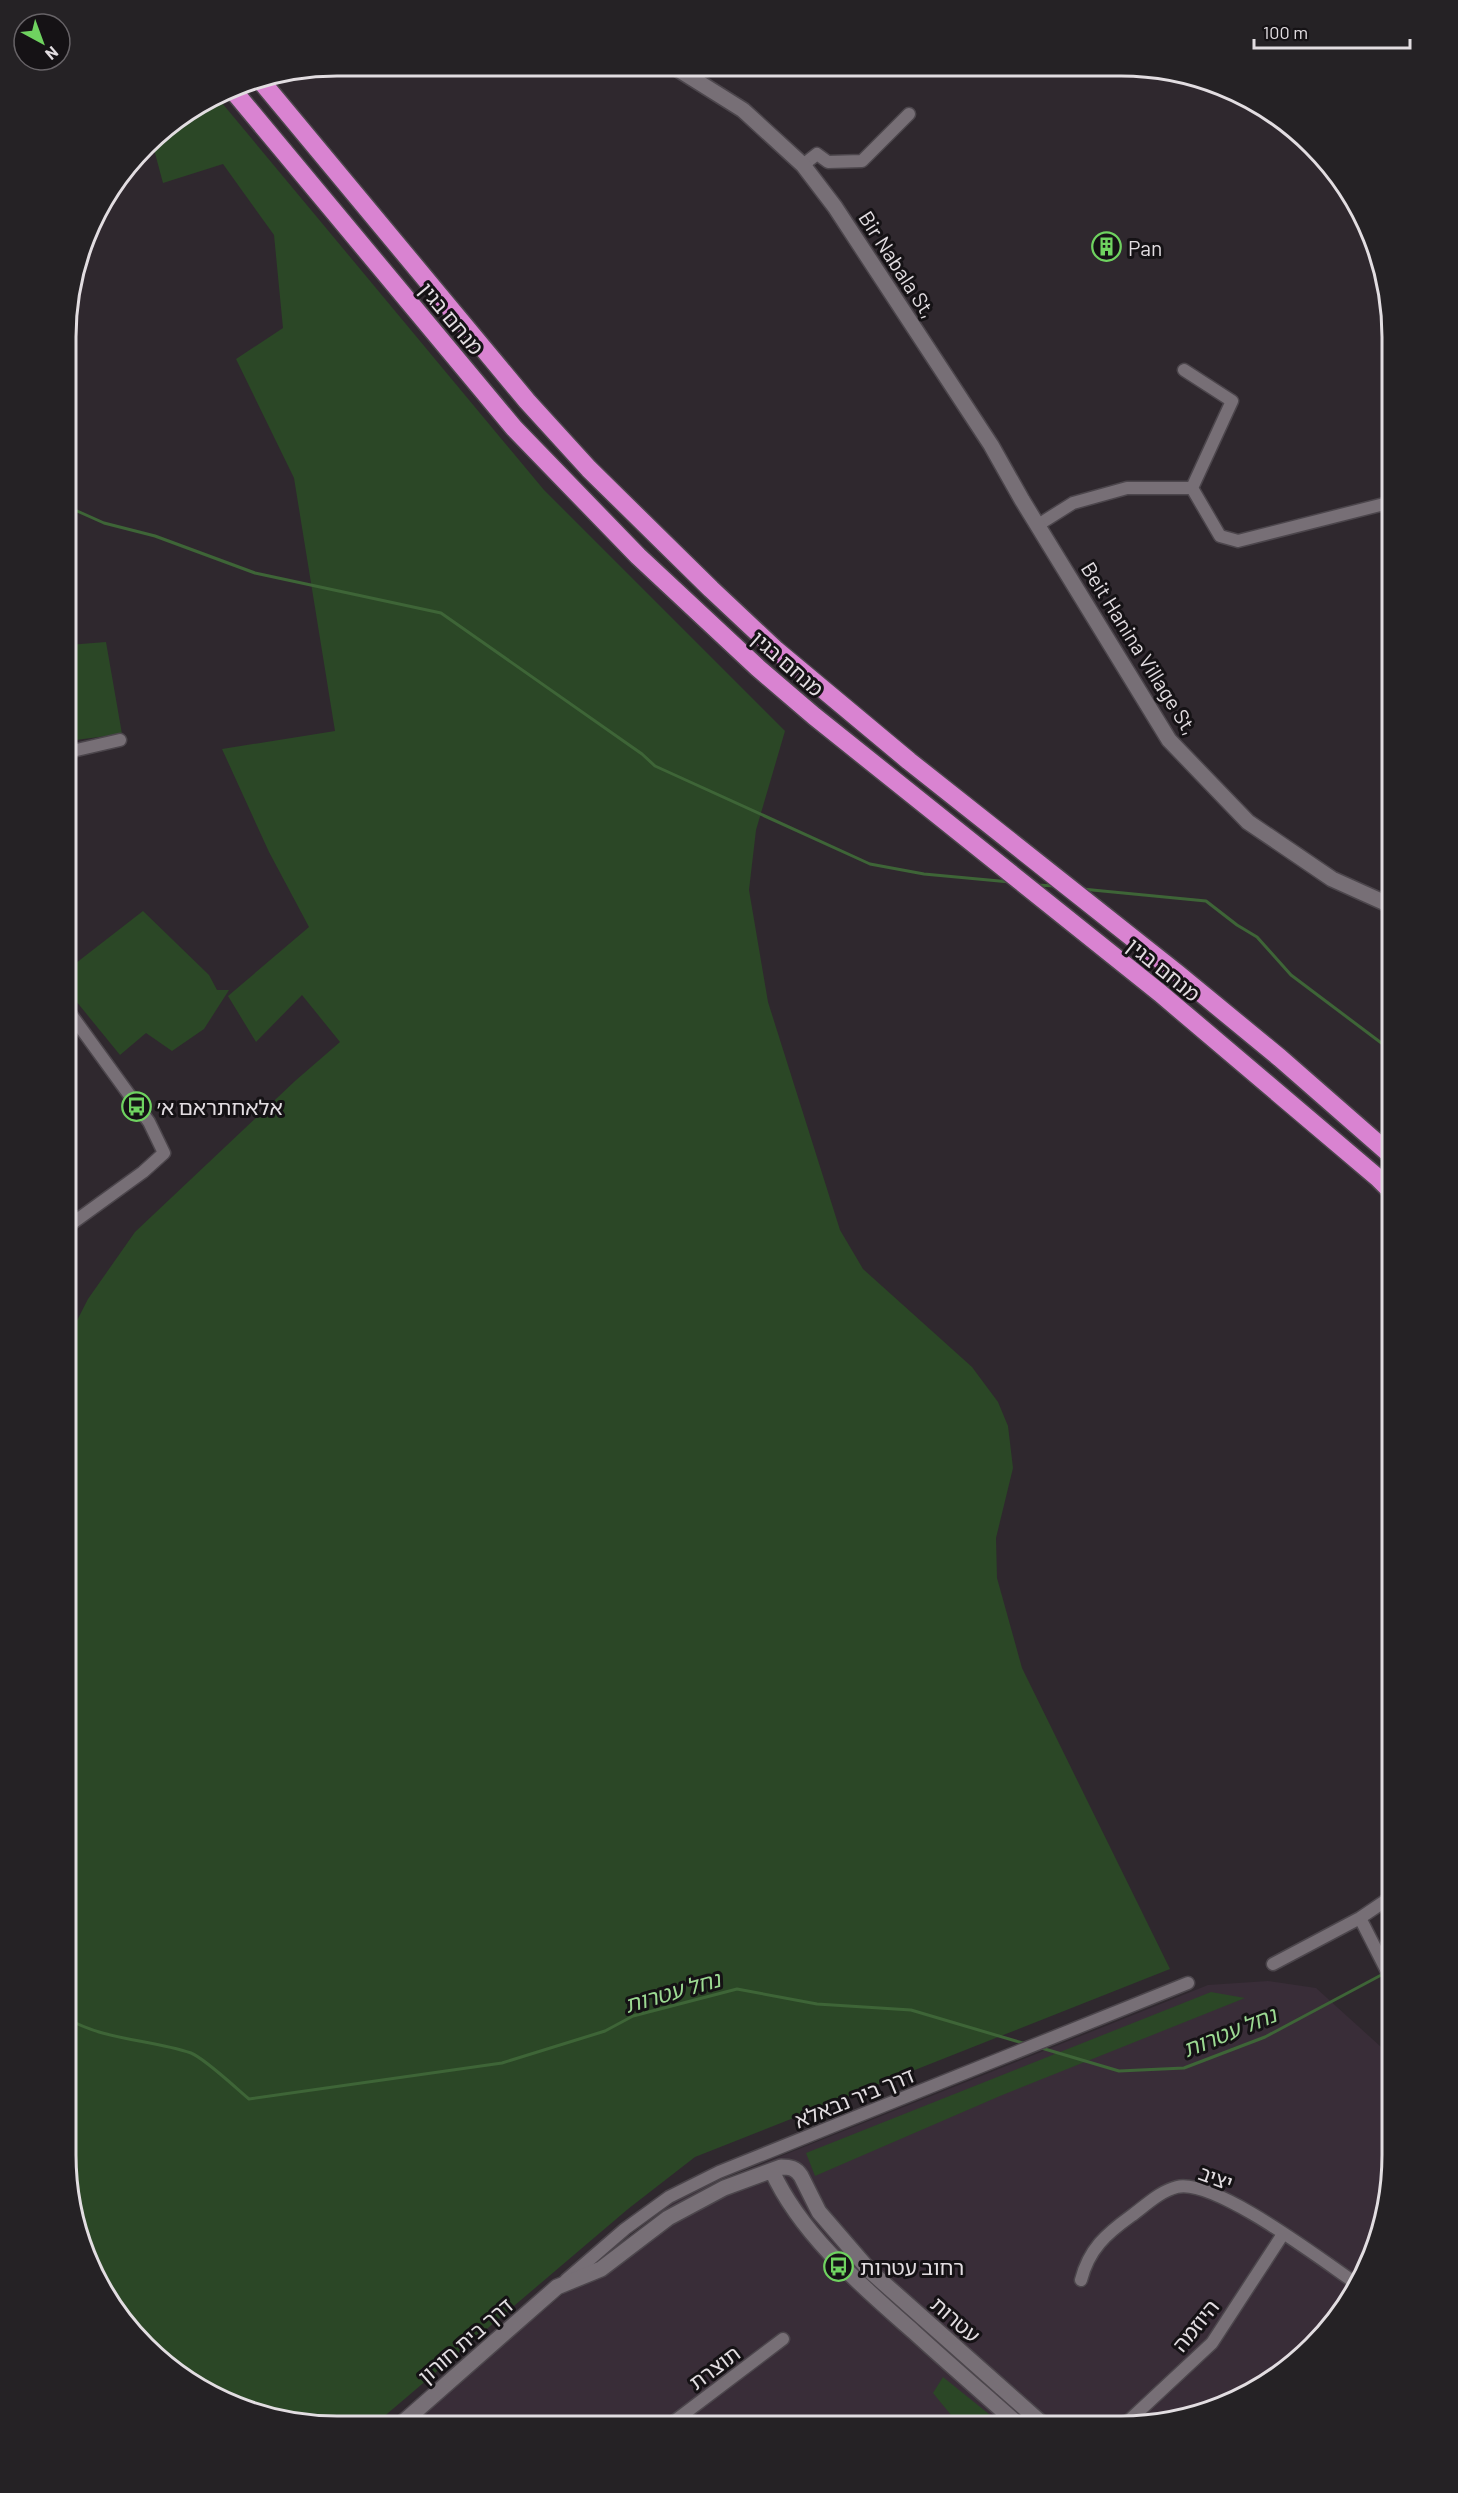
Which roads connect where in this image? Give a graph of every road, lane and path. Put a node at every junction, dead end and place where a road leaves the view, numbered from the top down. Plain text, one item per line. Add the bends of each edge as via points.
1 (689, 76) edge
2 (265, 86) edge
3 (238, 96) edge
4 (909, 114) dead end
5 (803, 165) junction
6 (1184, 370) dead end
7 (1192, 488) junction
8 (1382, 505) edge
9 (1038, 525) junction
10 (120, 740) dead end
11 (76, 750) edge
12 (1382, 902) edge
13 (76, 1021) edge
14 (1382, 1147) edge
15 (1382, 1183) edge
16 (76, 1220) edge
17 (1382, 1904) edge
18 (1360, 1918) junction
19 (1382, 1961) edge
20 (1273, 1964) dead end
21 (1188, 1983) dead end
22 (772, 2171) junction
23 (1283, 2235) junction
24 (1081, 2280) dead end
25 (1350, 2280) edge
26 (557, 2288) junction
27 (783, 2339) dead end
28 (410, 2416) edge
29 (681, 2416) edge
30 (1009, 2416) edge
31 (1034, 2416) edge
32 (1134, 2416) edge

1 - 5 street, Bir Nabala St, via 743,110
2 - 14 highway, מנחם בגין via 527,401 589,469 711,589 776,650 909,761 1178,974
3 - 15 highway, מנחם בגין via 514,428 638,556 813,716 1160,993
4 - 5 street via 862,161 828,162 817,154
5 - 9 street, Bir Nabala St, via 836,207 991,445
6 - 7 street via 1232,401
7 - 8 street via 1220,536 1238,541
7 - 9 street via 1127,488 1073,503
9 - 12 street, Beit Hanina Village St, via 1169,740 1248,822 1332,879
10 - 11 street
13 - 16 street via 149,1122 164,1153
17 - 18 street
18 - 19 street
18 - 20 street
21 - 26 street, דרך ביר נבאלא via 719,2172 669,2197
22 - 26 street, עטרות via 724,2188 669,2218 601,2269
22 - 30 street, עטרות via 806,2222 858,2283
22 - 31 street, עטרות via 781,2167 797,2170 819,2212 870,2271
23 - 24 street, יציב via 1215,2194 1195,2187 1178,2187 1167,2190 1095,2247
23 - 25 street, יציב
23 - 32 street, היוזמה via 1212,2343
26 - 28 street, דרך בית חורון
27 - 29 street, תוצרת

